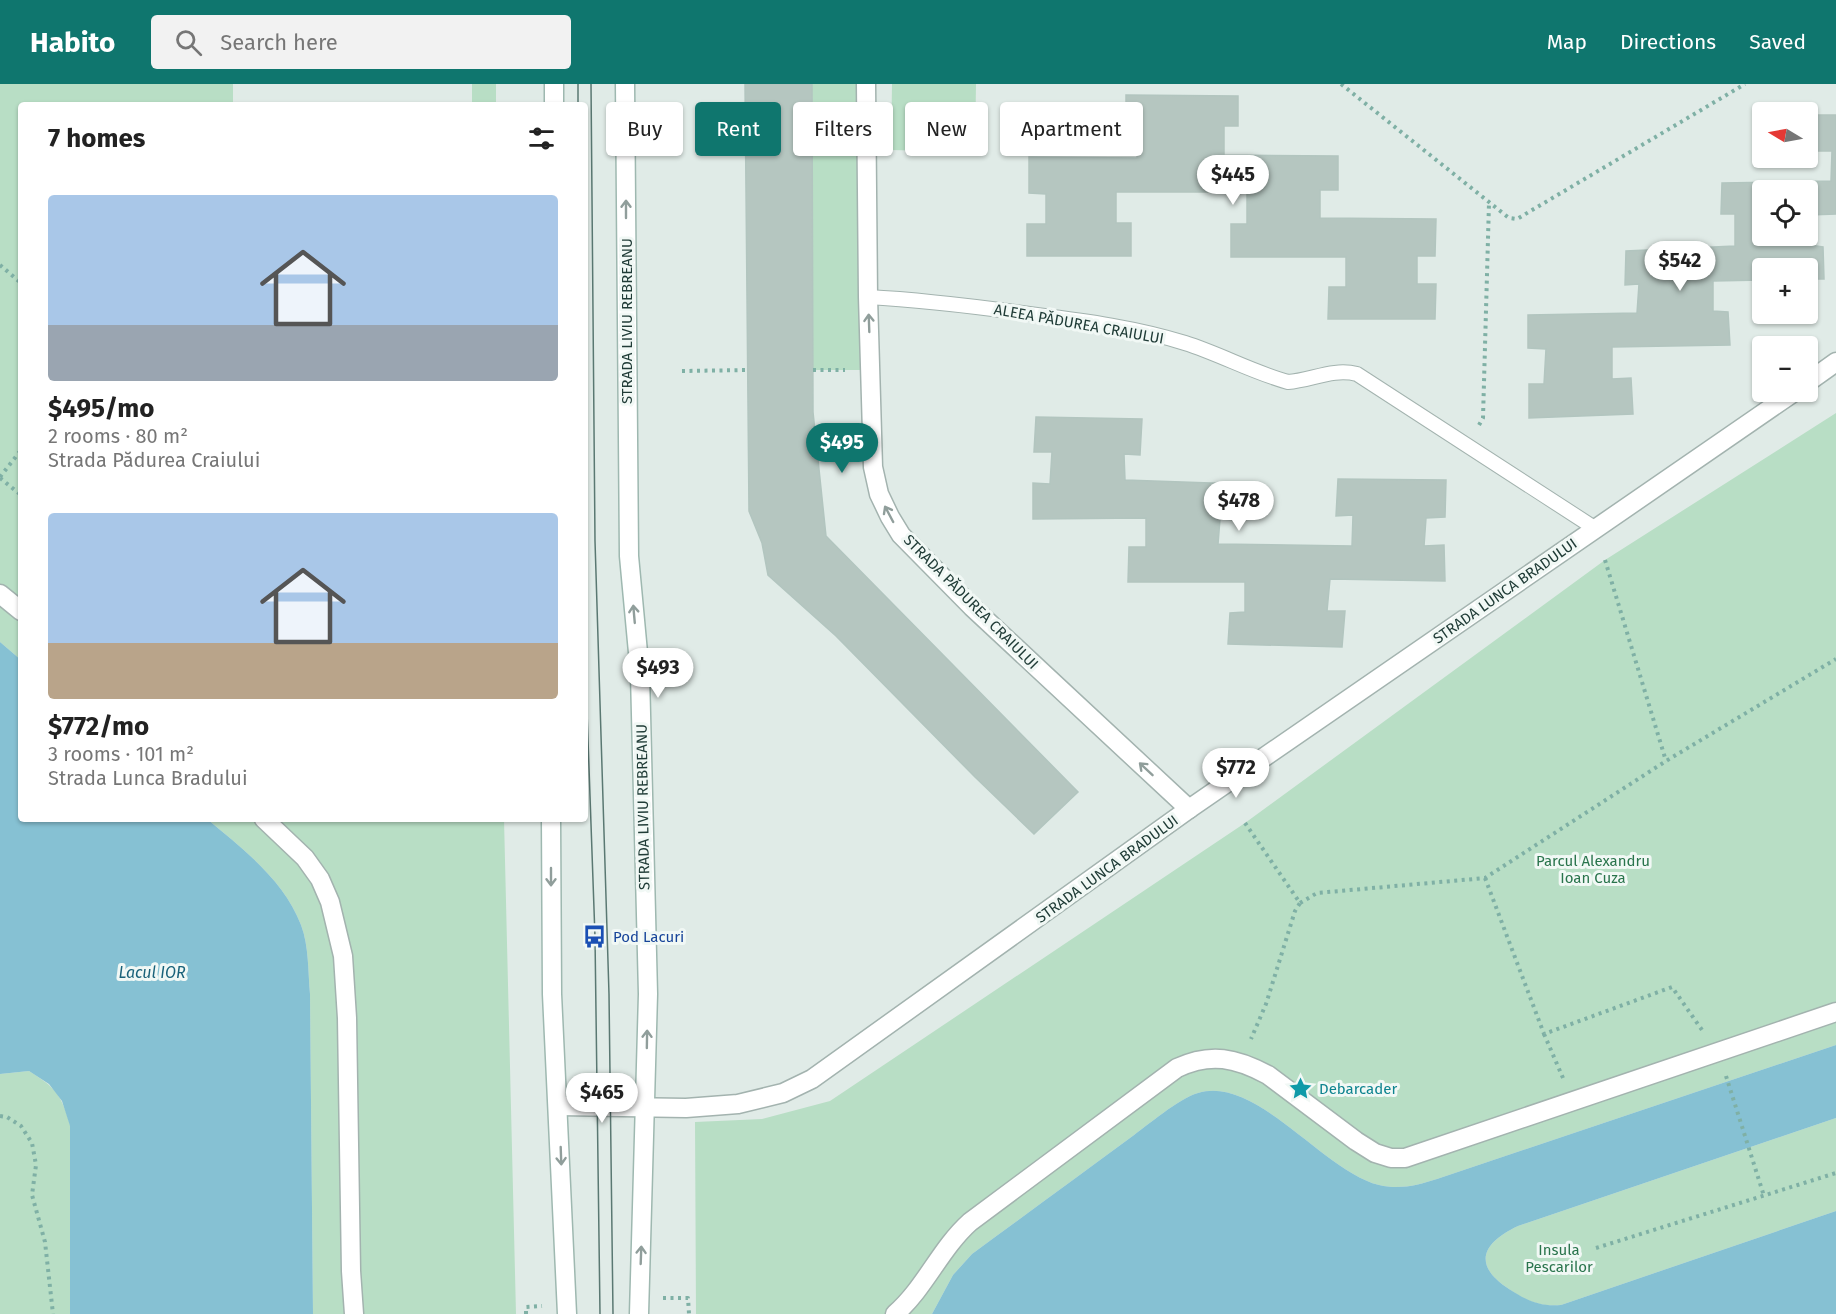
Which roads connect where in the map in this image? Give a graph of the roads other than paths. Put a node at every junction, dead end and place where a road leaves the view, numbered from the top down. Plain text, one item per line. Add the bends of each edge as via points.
1 (554, 84) edge
2 (625, 84) edge
3 (866, 84) edge
4 (554, 102) edge
5 (868, 297) junction
6 (1836, 362) edge
7 (1818, 375) edge
8 (1780, 402) edge
9 (1596, 529) junction
10 (0, 594) edge
11 (18, 609) edge
12 (1189, 809) junction
13 (267, 822) edge
14 (551, 822) edge
15 (1836, 1012) edge
16 (559, 1106) junction
17 (646, 1107) junction
18 (354, 1314) edge
19 (567, 1314) edge
20 (639, 1314) edge
21 (895, 1314) edge

1 - 4 street
17 -> 2 street, STRADA LIVIU REBREANU via 648,994 640,674 629,556
3 - 5 street, STRADA PĂDUREA CRAIULUI
5 - 9 lane, ALEEA PĂDUREA CRAIULUI via 984,308 1141,332 1186,343 1288,382 1332,372 1357,374
12 -> 5 street, STRADA PĂDUREA CRAIULUI via 972,607 902,535 890,517 879,494 873,467
6 - 7 street
8 - 9 street, STRADA LUNCA BRADULUI
9 - 12 street, STRADA LUNCA BRADULUI
10 - 11 street
12 - 17 street, STRADA LUNCA BRADULUI via 812,1078 783,1093 738,1104
13 - 18 street via 305,858 320,879 343,956 348,1018
14 -> 16 street via 552,994
15 - 21 street via 1405,1158 1375,1153 1268,1075 1240,1062 1194,1060 1177,1068 970,1222
16 - 17 street, STRADA LUNCA BRADULUI
16 -> 19 street
20 -> 17 street, STRADA LIVIU REBREANU

